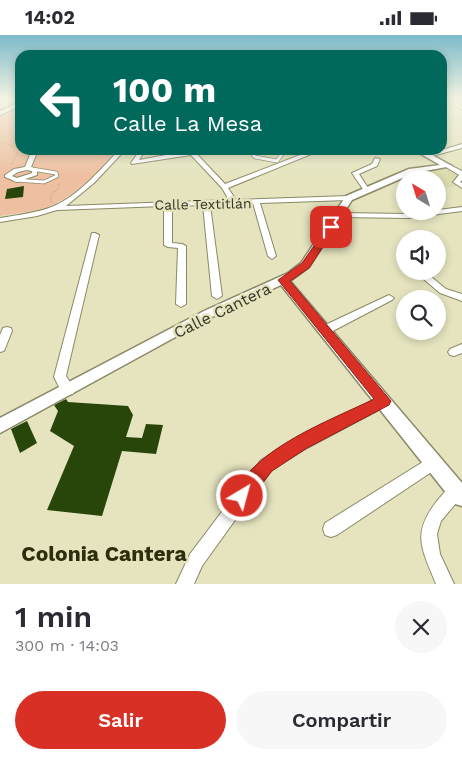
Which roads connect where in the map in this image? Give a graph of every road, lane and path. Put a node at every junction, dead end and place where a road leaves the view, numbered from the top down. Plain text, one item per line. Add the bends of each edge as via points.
1 (1, 142) edge
2 (0, 146) edge
3 (15, 146) edge
4 (462, 146) edge
5 (447, 150) edge
6 (17, 155) edge
7 (34, 155) edge
8 (117, 155) edge
9 (139, 155) edge
10 (172, 155) edge
11 (195, 155) edge
12 (251, 155) edge
13 (282, 155) edge
14 (305, 155) edge
15 (428, 155) edge
16 (377, 159) dead end
17 (448, 166) junction
18 (10, 168) dead end
19 (30, 168) junction
20 (462, 175) edge
21 (12, 180) junction
22 (51, 181) junction
23 (224, 187) junction
24 (462, 187) edge
25 (367, 191) junction
26 (349, 198) junction
27 (235, 203) junction
28 (256, 203) junction
29 (206, 204) junction
30 (168, 205) junction
31 (57, 207) junction
32 (462, 209) edge
33 (340, 215) junction
34 (0, 220) edge
35 (95, 235) dead end
36 (272, 256) dead end
37 (283, 280) junction
38 (429, 280) edge
39 (217, 296) dead end
40 (389, 298) dead end
41 (462, 298) edge
42 (181, 304) dead end
43 (325, 330) junction
44 (7, 331) dead end
45 (0, 348) edge
46 (69, 389) junction
47 (384, 401) junction
48 (0, 426) edge
49 (434, 462) junction
50 (459, 493) edge
51 (331, 529) dead end
52 (185, 584) edge
53 (445, 584) edge

1 - 2 path
1 - 3 path
4 - 5 street
6 - 18 path
7 - 19 street
8 - 31 street via 83,188
9 - 10 street via 134,163
11 - 23 street
12 - 13 lane via 278,161
14 - 23 street
15 - 17 street
16 - 25 street via 375,165 355,173
17 - 20 street
17 - 25 street via 412,171
19 - 21 street via 11,172 7,177
19 - 21 street via 36,172 32,176
19 - 22 lane via 56,173
20 - 24 street via 456,182
21 - 22 lane
22 - 31 path via 60,183 50,197
23 - 27 street
25 - 26 street
26 - 28 street, Calle Textitlán
26 - 33 street, Calle Cantera
27 - 28 street, Calle Textitlán
27 - 29 street, Calle Textitlán
28 - 36 street
29 - 30 street, Calle Textitlán
29 - 39 street
30 - 31 street, Calle Textitlán
30 - 42 street via 168,245 182,247
31 - 34 street
32 - 33 street via 408,216
33 - 37 street, Calle Cantera via 306,265
35 - 46 street via 60,377
37 - 43 street
37 - 46 street, Calle Cantera via 208,314
38 - 41 street via 443,291
40 - 43 street
43 - 47 street
44 - 45 street
46 - 48 street, Calle Cantera
47 - 49 street
47 - 52 street via 266,465 196,560
49 - 50 street
49 - 51 street
50 - 53 street via 432,519 428,533 429,548

